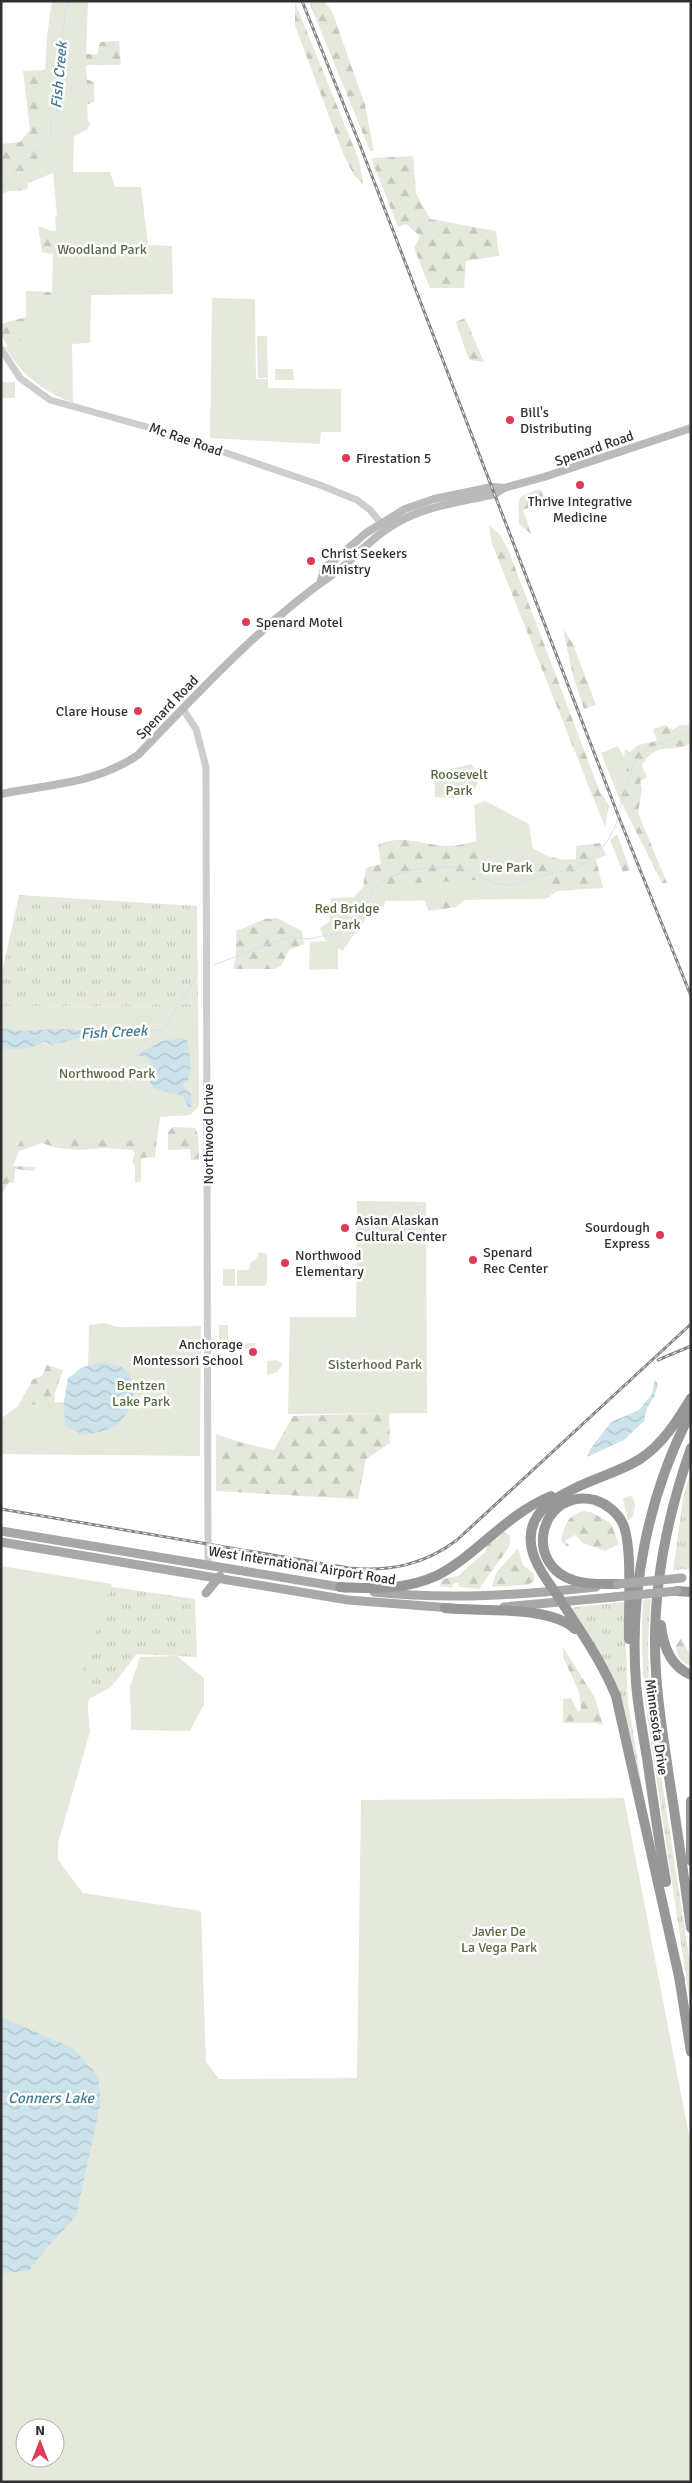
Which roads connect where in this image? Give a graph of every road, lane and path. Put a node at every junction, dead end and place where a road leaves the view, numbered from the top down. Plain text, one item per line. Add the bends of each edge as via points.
1 (1, 349) edge
2 (691, 428) edge
3 (504, 488) junction
4 (380, 522) junction
5 (322, 580) junction
6 (182, 709) junction
7 (1, 794) edge
8 (691, 1398) edge
9 (691, 1412) edge
10 (691, 1448) edge
11 (578, 1487) junction
12 (1, 1531) edge
13 (1, 1542) edge
14 (208, 1565) junction
15 (242, 1570) junction
16 (216, 1578) junction
17 (686, 1578) edge
18 (243, 1582) junction
19 (618, 1584) junction
20 (340, 1588) junction
21 (678, 1591) joint
22 (691, 1591) edge
23 (554, 1592) junction
24 (659, 1596) junction
25 (562, 1603) junction
26 (445, 1608) junction
27 (585, 1641) junction
28 (691, 1675) edge
29 (636, 1682) junction
30 (691, 1801) edge
31 (691, 1861) edge
32 (691, 1928) edge
33 (680, 1981) junction
34 (691, 2052) edge

1 - 4 street, Mc Rae Road via 20,378 50,400 165,432 320,486 357,500
2 - 3 main road, Spenard Road via 563,472
3 - 4 main road, Spenard Road via 492,487 434,499
3 - 5 main road, Spenard Road via 495,494 402,520 371,540
4 - 5 main road, Spenard Road via 324,569
5 - 6 main road, Spenard Road via 233,656
6 - 7 main road, Spenard Road via 138,754 109,772 79,781
6 - 14 street, Northwood Drive via 196,729 206,767
8 - 11 highway via 666,1436 650,1452 624,1468
9 - 29 highway, Minnesota Drive via 675,1443 659,1487 645,1545 636,1618
10 - 24 highway, Minnesota Drive via 668,1527
11 - 20 highway via 528,1508 457,1563 429,1578 389,1588
11 - 23 highway via 544,1506 533,1527 533,1554
12 - 14 main road, West International Airport Road
13 - 16 main road, West International Airport Road
14 - 15 main road, West International Airport Road
15 - 16 main road
15 - 20 main road, West International Airport Road
16 - 18 main road, West International Airport Road
16 - 18 main road via 206,1592 222,1583
17 - 19 main road, West International Airport Road, bridge
18 - 26 main road, West International Airport Road via 367,1603
19 - 23 main road, West International Airport Road
19 - 29 highway via 578,1582 560,1575 553,1568 543,1550 542,1535 546,1522 556,1510 573,1500 591,1500 610,1508 622,1524 626,1533 628,1568 629,1649
20 - 23 main road, West International Airport Road via 407,1595 460,1596
21 - 22 highway
21 - 25 main road, West International Airport Road, bridge
23 - 25 highway
24 - 28 highway via 664,1646 672,1661
24 - 32 highway, Minnesota Drive via 657,1692
25 - 26 main road, West International Airport Road
25 - 27 highway
26 - 27 highway via 549,1615 568,1623
27 - 33 highway via 609,1680 621,1713
29 - 33 highway, Minnesota Drive
30 - 31 highway
33 - 34 highway, Minnesota Drive

